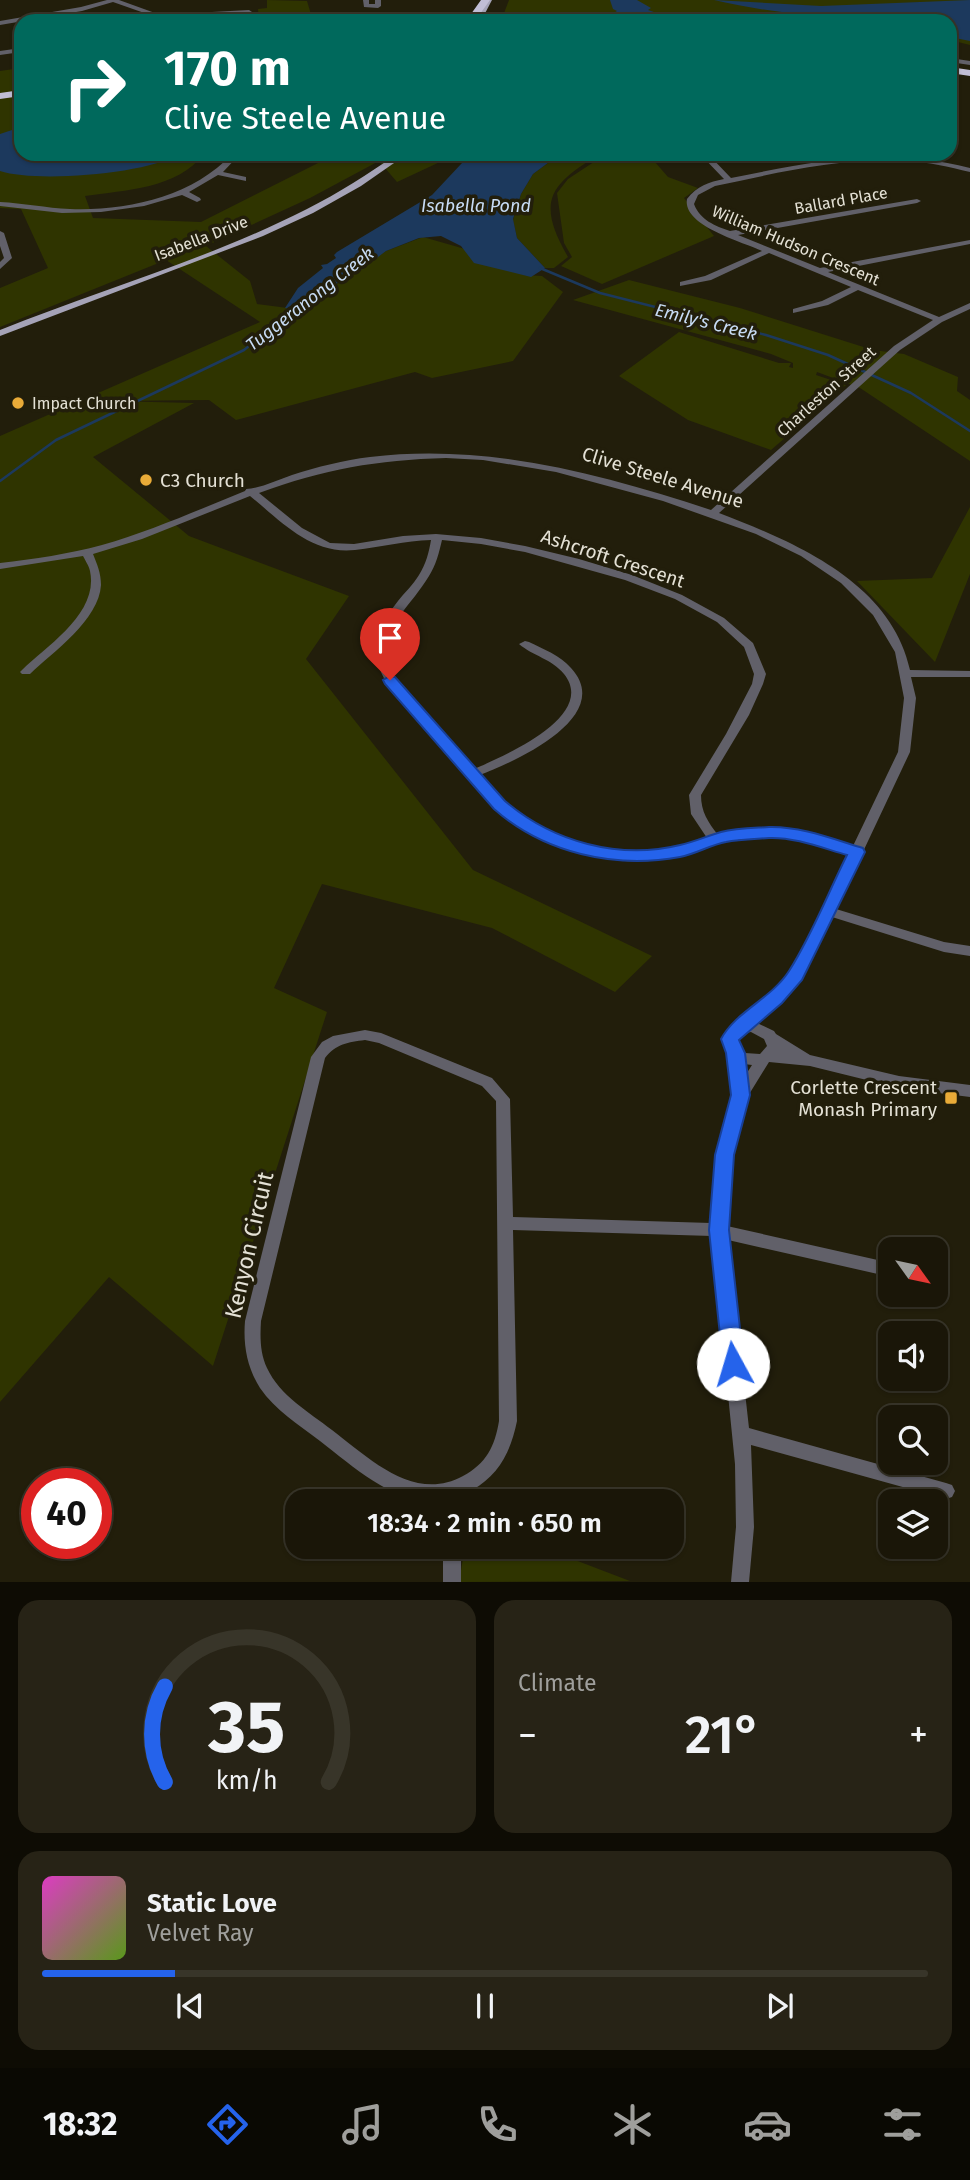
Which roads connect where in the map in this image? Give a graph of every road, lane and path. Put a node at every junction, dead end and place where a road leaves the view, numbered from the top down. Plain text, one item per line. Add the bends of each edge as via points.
1 (114, 0) edge
2 (366, 0) edge
3 (378, 0) edge
4 (488, 0) edge
5 (249, 12) dead end
6 (53, 14) edge
7 (144, 14) edge
8 (222, 14) edge
9 (476, 14) edge
10 (229, 161) edge
11 (393, 161) edge
12 (711, 161) edge
13 (848, 161) edge
14 (933, 161) edge
15 (970, 170) edge
16 (218, 173) junction
17 (243, 179) dead end
18 (730, 181) junction
19 (181, 191) junction
20 (197, 200) dead end
21 (916, 201) dead end
22 (0, 204) edge
23 (79, 211) joint
24 (0, 233) edge
25 (729, 234) junction
26 (970, 242) edge
27 (768, 251) junction
28 (0, 267) edge
29 (818, 271) junction
30 (683, 284) dead end
31 (857, 287) junction
32 (970, 306) edge
33 (796, 311) dead end
34 (939, 320) junction
35 (0, 333) edge
36 (250, 491) junction
37 (713, 513) junction
38 (437, 537) junction
39 (87, 552) junction
40 (0, 566) edge
41 (525, 644) dead end
42 (26, 672) dead end
43 (907, 673) junction
44 (970, 674) edge
45 (472, 774) junction
46 (714, 839) junction
47 (857, 852) junction
48 (828, 911) junction
49 (970, 951) edge
50 (776, 999) junction
51 (741, 1028) junction
52 (770, 1037) junction
53 (735, 1053) junction
54 (766, 1057) junction
55 (810, 1060) junction
56 (970, 1091) edge
57 (741, 1095) junction
58 (506, 1223) junction
59 (719, 1230) junction
60 (878, 1267) edge
61 (741, 1434) junction
62 (406, 1489) edge
63 (460, 1489) edge
64 (939, 1489) edge
65 (452, 1559) edge
66 (452, 1581) edge
67 (740, 1581) edge

1 - 6 street
1 - 7 street
2 - 3 street via 366,6 373,8
4 - 9 highway
5 - 8 street
10 - 16 street
11 - 35 main road, Isabella Drive via 303,214
12 - 18 street
13 - 18 street, William Hudson Crescent
14 - 15 street, William Hudson Crescent
16 - 17 street
16 - 19 street
18 - 25 street, William Hudson Crescent via 702,188 689,205 701,221
19 - 20 street
19 - 23 street via 153,201
21 - 25 street, Ballard Place
22 - 23 street
24 - 28 street via 8,258
25 - 27 street, William Hudson Crescent
26 - 29 street
27 - 29 street, William Hudson Crescent
27 - 30 street
29 - 31 street, William Hudson Crescent
31 - 33 street
31 - 34 street, William Hudson Crescent
32 - 34 street, Charleston Street
34 - 37 street, Charleston Street via 863,379
36 - 37 street, Clive Steele Avenue via 337,465 403,456 456,456 563,468
36 - 38 street, Ashcroft Crescent via 327,546
36 - 39 street, Clive Steele Avenue via 148,533
37 - 43 street, Clive Steele Avenue via 792,546 845,582 889,632
38 - 45 street via 428,572 389,621 380,649 396,688
38 - 46 street, Ashcroft Crescent via 483,540 579,562 694,604 738,631 757,658 760,678 695,795 697,815
39 - 40 street, Clive Steele Avenue
39 - 42 street via 98,577 96,597 80,620
41 - 45 street via 568,671 576,698 564,719 541,741
43 - 44 street
43 - 47 street, Clive Steele Avenue via 910,726 904,752
45 - 46 street via 517,820 576,848 645,856 682,851
46 - 47 street via 771,832
47 - 48 street, Clive Steele Avenue
48 - 49 street
48 - 50 street, Clive Steele Avenue via 804,961
50 - 51 street, Clive Steele Avenue
50 - 52 street, Clive Steele Avenue via 769,1017
51 - 52 street via 753,1027
51 - 53 street via 730,1039
52 - 54 street via 774,1046
52 - 55 street
53 - 54 street via 752,1060
53 - 57 street
54 - 55 street
54 - 57 street
55 - 56 street via 899,1082
57 - 59 street via 724,1155
58 - 59 street
58 - 62 street, Kenyon Circuit via 505,1109 497,1090 475,1076 381,1038 349,1035 321,1052 253,1321 254,1361 267,1387 282,1402 385,1481
58 - 63 street, Kenyon Circuit via 505,1443 487,1471
59 - 60 street
59 - 61 street
61 - 64 street
61 - 67 street via 745,1527
65 - 66 street

